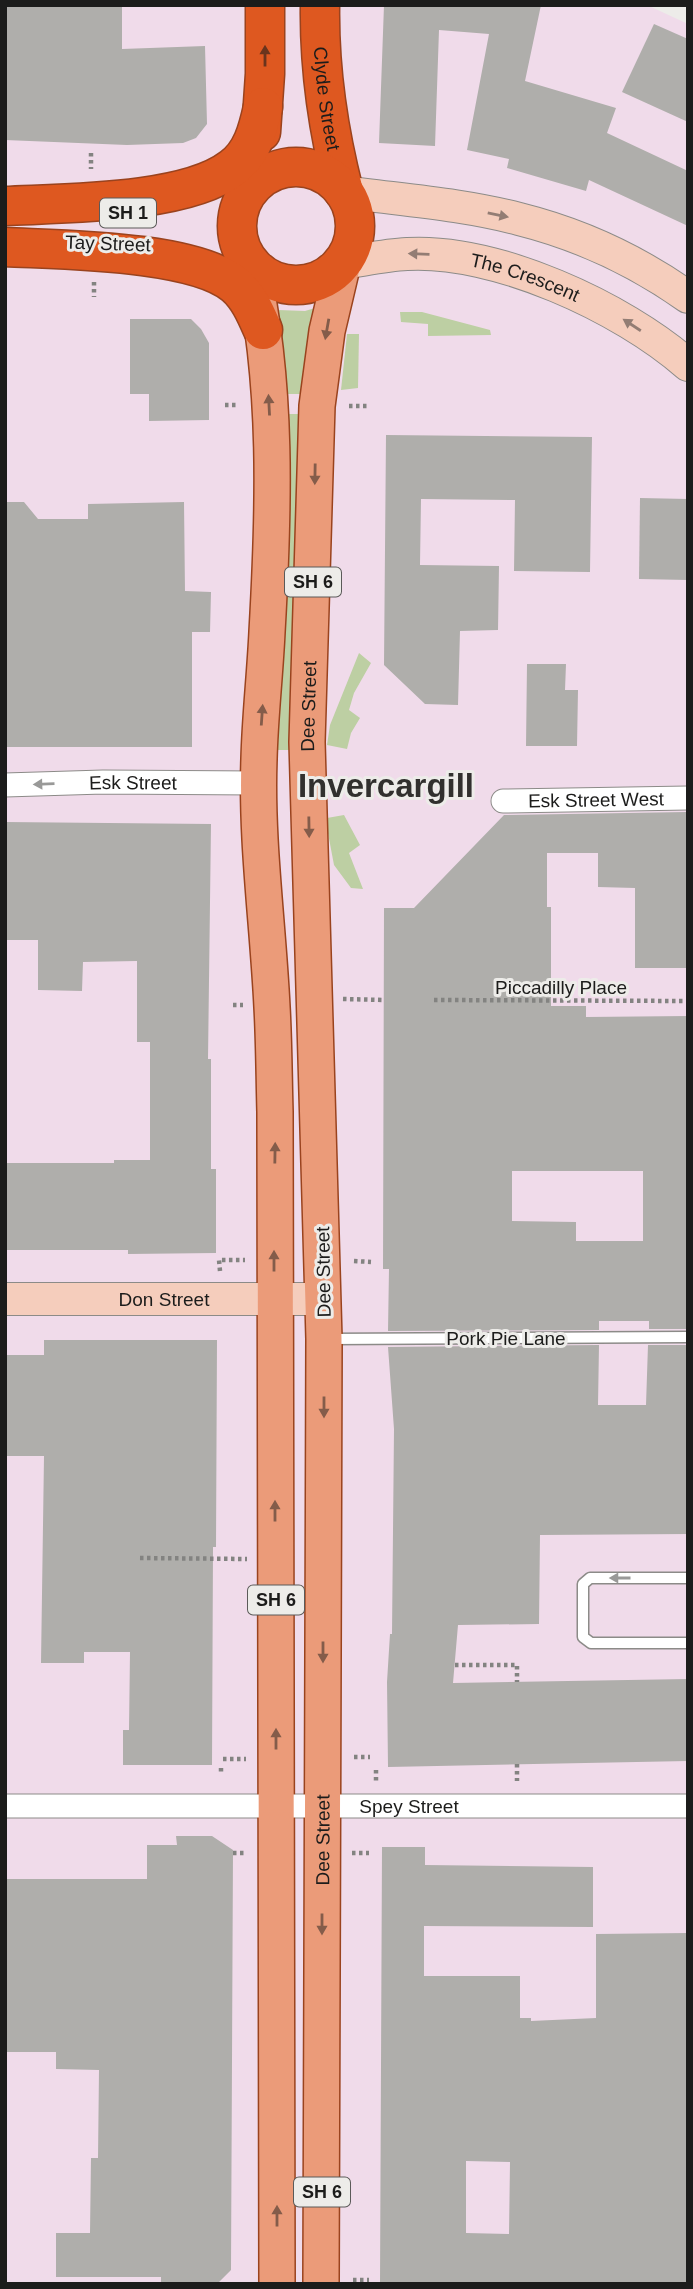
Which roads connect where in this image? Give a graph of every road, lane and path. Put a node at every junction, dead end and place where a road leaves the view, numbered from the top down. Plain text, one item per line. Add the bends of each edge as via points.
1 (265, 5) edge
2 (320, 5) edge
3 (263, 107) junction
4 (249, 190) junction
5 (344, 192) junction
6 (5, 208) edge
7 (5, 246) edge
8 (342, 263) junction
9 (251, 264) junction
10 (688, 297) edge
11 (263, 330) junction
12 (688, 365) edge
13 (340, 406) dead end
14 (369, 406) dead end
15 (259, 783) junction
16 (5, 785) edge
17 (688, 798) edge
18 (503, 801) dead end
19 (314, 999) junction
20 (384, 1000) dead end
21 (434, 1000) dead end
22 (688, 1001) edge
23 (219, 1260) dead end
24 (246, 1260) dead end
25 (342, 1261) dead end
26 (371, 1262) dead end
27 (5, 1300) edge
28 (274, 1300) junction
29 (323, 1300) junction
30 (688, 1337) edge
31 (324, 1339) junction
32 (140, 1558) dead end
33 (275, 1560) junction
34 (688, 1578) edge
35 (688, 1643) edge
36 (455, 1665) dead end
37 (517, 1682) dead end
38 (353, 1757) dead end
39 (370, 1757) dead end
40 (223, 1759) dead end
41 (246, 1759) dead end
42 (376, 1770) dead end
43 (376, 1783) dead end
44 (5, 1806) edge
45 (688, 1806) edge
46 (276, 1807) junction
47 (323, 1807) junction
48 (233, 1853) dead end
49 (251, 1853) dead end
50 (351, 1853) dead end
51 (369, 1853) dead end
52 (369, 2280) dead end
53 (335, 2282) edge
54 (277, 2284) edge

3 -> 1 highway
2 - 5 highway, Clyde Street via 325,106
3 - 4 highway
3 - 6 highway via 258,130 243,159 210,181 118,200
4 - 5 highway, SH 1 via 263,177 297,167 315,170
4 - 6 highway, Tay Street / SH 1 via 124,213
4 - 9 highway via 237,221 240,244
5 - 8 highway via 353,212 355,235
5 -> 10 street via 476,210 558,231 631,262
7 - 9 highway, Tay Street / SH 1 via 134,242
7 - 11 highway via 131,254 203,269 236,286
8 - 9 highway, SH 1 via 330,275 297,285 272,279
12 -> 8 street, The Crescent via 614,314 528,276 428,254
8 -> 19 main road, Dee Street / SH 6 via 327,331 316,432 307,742
9 - 11 main road, SH 6
15 -> 11 main road, SH 6 via 271,532 270,406
13 - 14 path
15 -> 16 street, Esk Street
28 -> 15 main road, SH 6 via 272,1005
17 - 18 street, Esk Street West
19 - 20 path
19 - 29 main road, Dee Street / SH 6
21 - 22 path, Piccadilly Place
23 - 24 path
25 - 26 path
27 - 28 street, Don Street
28 - 29 street, Don Street
33 -> 28 main road, SH 6
29 - 31 main road, Dee Street / SH 6
30 - 31 lane, Pork Pie Lane
31 -> 47 main road, Dee Street / SH 6
32 - 33 path
46 -> 33 main road, SH 6
34 -> 35 lane via 590,1578 583,1584 586,1641
36 - 37 path via 517,1665
38 - 39 path
40 - 41 path
42 - 43 path
44 - 46 street, Spey Street
45 - 47 street, Spey Street
46 - 47 street, Spey Street
54 -> 46 main road, SH 6
47 -> 53 main road, Dee Street / SH 6
48 - 49 path
50 - 51 path
52 - 53 path

